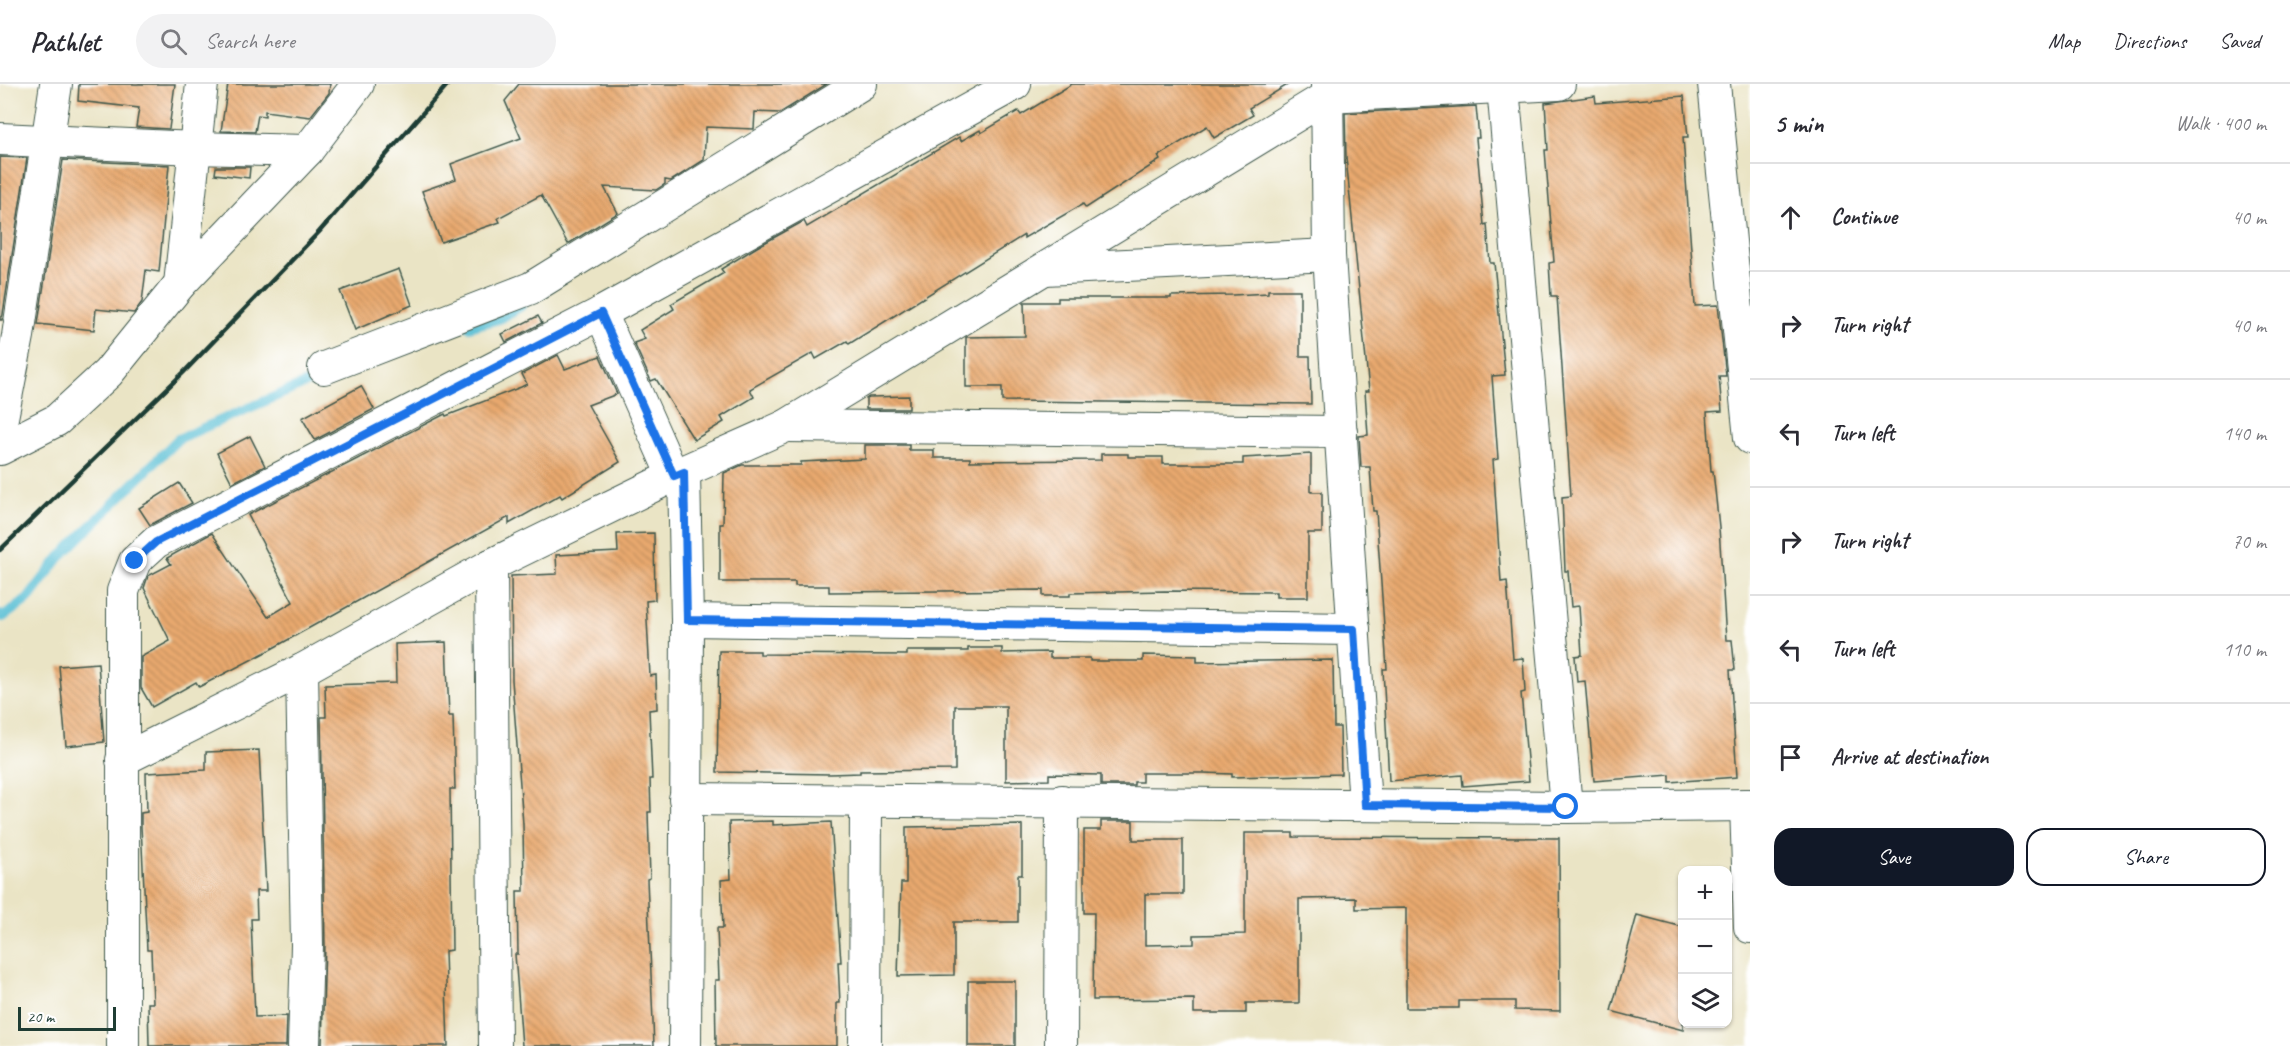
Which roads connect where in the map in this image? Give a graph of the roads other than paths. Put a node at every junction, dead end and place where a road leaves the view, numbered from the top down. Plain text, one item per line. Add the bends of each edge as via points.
1 (56, 84) edge
2 (202, 84) edge
3 (358, 84) edge
4 (861, 84) edge
5 (1015, 84) edge
6 (1559, 84) edge
7 (1714, 84) edge
8 (1503, 87) junction
9 (1328, 90) edge
10 (0, 139) edge
11 (48, 142) junction
12 (195, 148) junction
13 (307, 151) junction
14 (1329, 255) junction
15 (1042, 269) junction
16 (180, 284) junction
17 (601, 313) junction
18 (324, 368) dead end
19 (786, 426) junction
20 (0, 428) edge
21 (1341, 432) junction
22 (1750, 438) edge
23 (0, 449) edge
24 (679, 474) junction
25 (491, 565) junction
26 (687, 620) junction
27 (1354, 629) junction
28 (302, 670) junction
29 (122, 760) junction
30 (685, 799) junction
31 (1062, 801) junction
32 (866, 803) junction
33 (1365, 805) junction
34 (1748, 805) edge
35 (1566, 807) junction
36 (1750, 927) edge
37 (123, 1046) edge
38 (304, 1046) edge
39 (495, 1046) edge
40 (685, 1046) edge
41 (865, 1046) edge
42 (1061, 1046) edge

1 - 11 street
2 - 12 street
3 - 13 street
4 - 18 street via 531,288
5 - 17 street
6 - 8 street
7 - 22 street
8 - 9 street
8 - 35 street
9 - 14 street
9 - 15 street
10 - 11 street
11 - 12 street
11 - 20 street
12 - 13 street
12 - 16 street
13 - 16 street
14 - 15 street
14 - 21 street
15 - 19 street
16 - 23 street via 108,373 57,420
17 - 24 street
17 - 29 street via 156,542 135,561 123,591
19 - 21 street
19 - 24 street
21 - 27 street
24 - 25 street
24 - 26 street
25 - 28 street
25 - 39 street
26 - 27 street
26 - 30 street
27 - 33 street
28 - 29 street
28 - 38 street via 307,945
29 - 37 street
30 - 32 street
30 - 40 street
31 - 32 street
31 - 33 street
31 - 42 street
32 - 41 street
33 - 35 street
34 - 35 street
34 - 36 street

